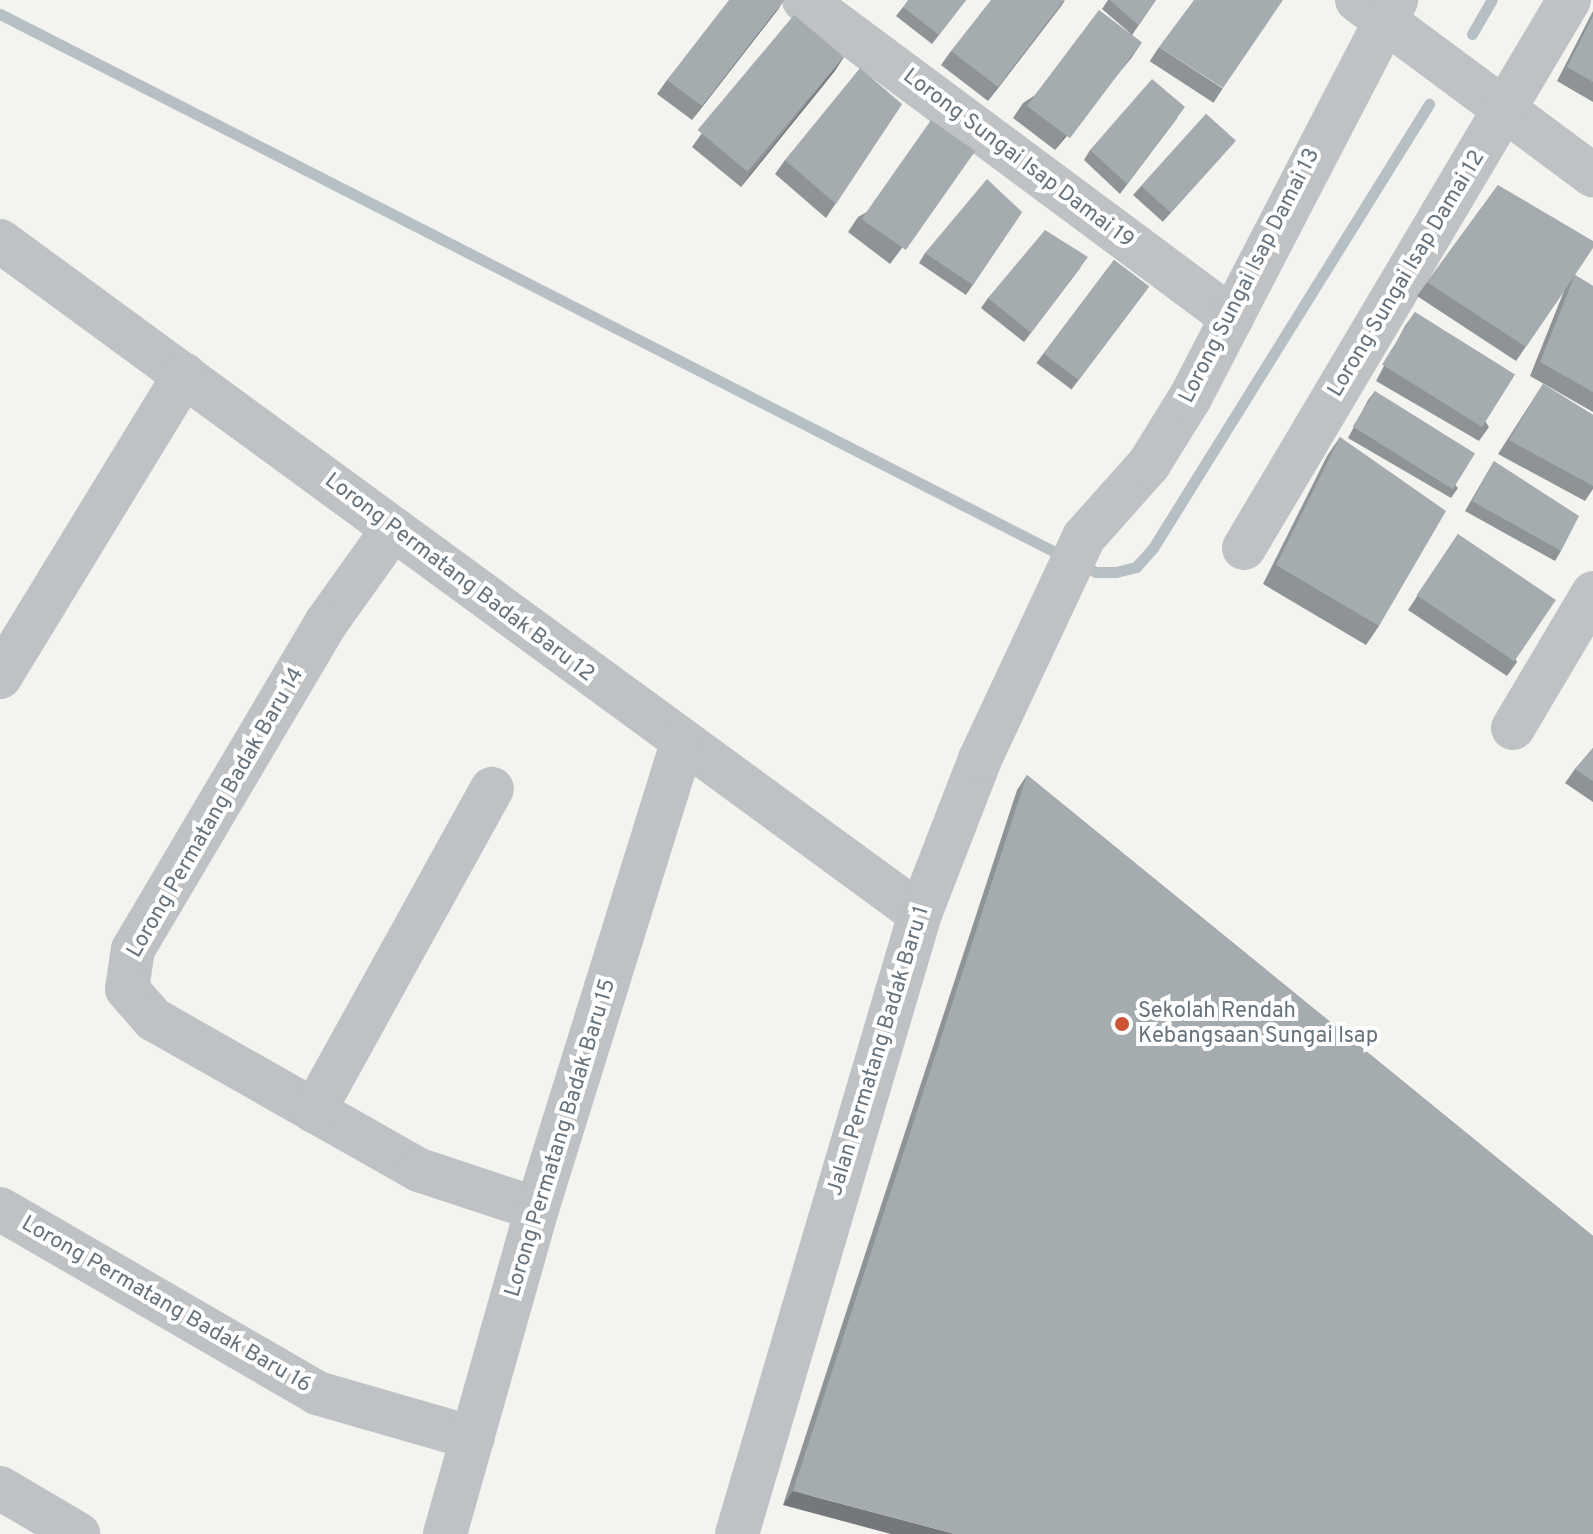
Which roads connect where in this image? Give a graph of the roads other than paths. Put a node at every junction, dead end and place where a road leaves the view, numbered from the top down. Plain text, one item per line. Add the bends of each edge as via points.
1 (804, 0) edge
2 (1569, 0) edge
3 (1379, 7) edge
4 (1504, 110) junction
5 (1593, 175) edge
6 (0, 241) edge
7 (1232, 318) junction
8 (184, 375) junction
9 (393, 529) junction
10 (1244, 548) dead end
11 (1060, 583) joint
12 (1592, 597) edge
13 (0, 677) edge
14 (1513, 728) dead end
15 (682, 744) junction
16 (492, 789) dead end
17 (920, 914) junction
18 (314, 1111) junction
19 (0, 1209) edge
20 (537, 1209) junction
21 (473, 1438) junction
22 (0, 1488) edge
23 (743, 1532) edge
24 (78, 1534) edge
25 (445, 1534) edge

1 - 7 street, Lorong Sungai Isap Damai 19
2 - 4 street, Lorong Sungai Isap Damai 12
3 - 4 street
3 - 7 street, Lorong Sungai Isap Damai 13
4 - 5 street
4 - 10 street, Lorong Sungai Isap Damai 12
6 - 8 street, Lorong Permatang Badak Baru 12
7 - 11 street, Lorong Sungai Isap Damai 13 via 1149,464 1084,537
8 - 9 street, Lorong Permatang Badak Baru 12
8 - 13 street
9 - 15 street, Lorong Permatang Badak Baru 12
9 - 18 street, Lorong Permatang Badak Baru 14 via 326,623 126,968 127,989 153,1019
11 - 17 street, Jalan Permatang Badak Baru 1 via 980,759
12 - 14 street
15 - 17 street, Lorong Permatang Badak Baru 12
15 - 20 street, Lorong Permatang Badak Baru 15
16 - 18 street
17 - 23 street, Jalan Permatang Badak Baru 1
18 - 20 street, Lorong Permatang Badak Baru 14 via 419,1170
19 - 21 street, Lorong Permatang Badak Baru 16 via 317,1393
20 - 21 street, Lorong Permatang Badak Baru 15
21 - 25 street, Lorong Permatang Badak Baru 15
22 - 24 street

